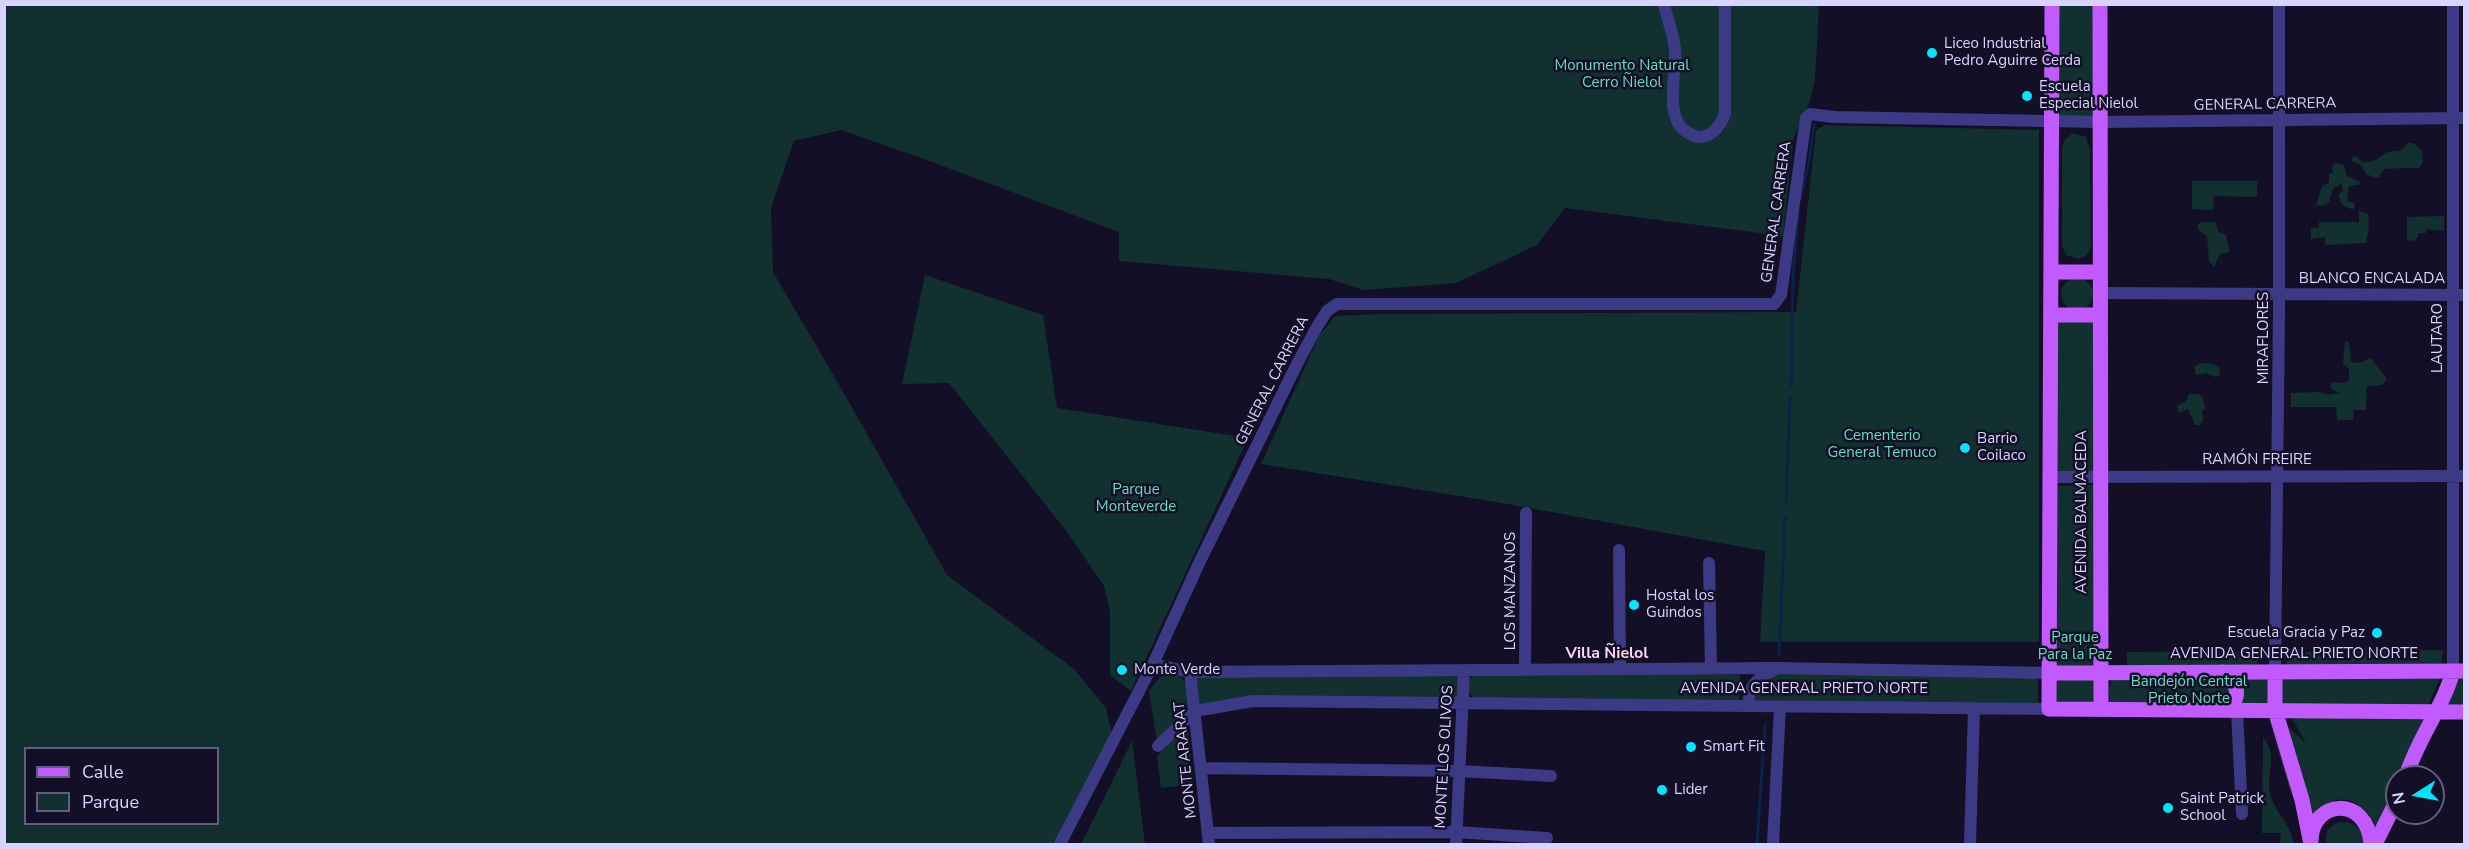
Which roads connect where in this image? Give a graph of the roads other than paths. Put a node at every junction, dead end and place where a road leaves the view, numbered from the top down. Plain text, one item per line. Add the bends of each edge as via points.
1 (1664, 4) edge
2 (1725, 4) edge
3 (2052, 4) edge
4 (2100, 4) edge
5 (2279, 4) edge
6 (2453, 4) edge
7 (2458, 118) edge
8 (2279, 120) junction
9 (2052, 121) junction
10 (2100, 122) junction
11 (2052, 272) junction
12 (2099, 272) junction
13 (2099, 293) junction
14 (2279, 294) junction
15 (2459, 295) edge
16 (2052, 315) junction
17 (2099, 315) junction
18 (2278, 475) junction
19 (2459, 476) edge
20 (2051, 477) junction
21 (2100, 477) junction
22 (1526, 513) dead end
23 (1619, 550) dead end
24 (1709, 563) dead end
25 (1153, 664) junction
26 (1620, 668) junction
27 (1712, 668) junction
28 (1778, 668) junction
29 (1525, 669) junction
30 (1464, 671) junction
31 (2459, 671) edge
32 (1190, 672) junction
33 (2102, 672) junction
34 (2223, 672) junction
35 (2275, 672) junction
36 (2050, 673) junction
37 (1464, 704) junction
38 (1748, 706) junction
39 (1779, 706) junction
40 (1974, 708) junction
41 (2049, 709) junction
42 (2101, 709) junction
43 (2231, 710) junction
44 (2275, 710) junction
45 (1196, 711) junction
46 (2435, 711) junction
47 (2464, 712) edge
48 (1158, 746) dead end
49 (2410, 765) edge
50 (1201, 768) junction
51 (1460, 771) junction
52 (1551, 776) dead end
53 (2242, 814) dead end
54 (2385, 822) edge
55 (1456, 838) edge
56 (1547, 838) dead end
57 (1209, 839) edge
58 (1060, 844) edge
59 (1773, 844) edge
60 (1970, 844) edge
61 (2311, 844) edge
62 (2373, 844) edge

1 - 2 street via 1675,47 1675,115 1681,129 1695,137 1706,136 1720,127 1725,114
3 - 9 main road, AVENIDA BALMACEDA
4 - 10 main road, AVENIDA BALMACEDA
5 - 8 street, MIRAFLORES
6 - 7 street, LAUTARO
7 - 8 street, GENERAL CARRERA
7 - 15 street, LAUTARO
8 - 10 street, GENERAL CARRERA
8 - 14 street, MIRAFLORES
9 - 10 street, GENERAL CARRERA
9 - 11 main road, AVENIDA BALMACEDA
9 - 25 street, GENERAL CARRERA via 1810,114 1806,118 1797,173 1781,295 1774,304 1342,303 1331,307 1264,428
10 - 12 main road, AVENIDA BALMACEDA
11 - 12 main road
11 - 16 main road, AVENIDA BALMACEDA
12 - 13 main road, AVENIDA BALMACEDA
13 - 14 street, BLANCO ENCALADA
13 - 17 main road, AVENIDA BALMACEDA
14 - 15 street, BLANCO ENCALADA
14 - 18 street, MIRAFLORES
15 - 19 street, LAUTARO
16 - 17 main road
16 - 20 main road, AVENIDA BALMACEDA
17 - 21 main road, AVENIDA BALMACEDA
18 - 19 street, RAMÓN FREIRE
18 - 21 street, RAMÓN FREIRE
18 - 35 street, MIRAFLORES
19 - 31 street, LAUTARO
20 - 21 street, RAMÓN FREIRE
20 - 36 main road, AVENIDA BALMACEDA
21 - 33 main road, AVENIDA BALMACEDA
22 - 29 street, LOS MANZANOS
23 - 26 street
24 - 27 street
25 - 32 street, AVENIDA GENERAL PRIETO NORTE
25 - 58 street
26 - 27 street, AVENIDA GENERAL PRIETO NORTE
26 - 29 street, AVENIDA GENERAL PRIETO NORTE
27 - 28 street, AVENIDA GENERAL PRIETO NORTE
28 - 36 street, AVENIDA GENERAL PRIETO NORTE
28 - 38 street via 1752,684
29 - 30 street, AVENIDA GENERAL PRIETO NORTE
30 - 32 street, AVENIDA GENERAL PRIETO NORTE
30 - 37 street, MONTE LOS OLIVOS
31 - 35 main road, AVENIDA GENERAL PRIETO NORTE
31 - 46 main road
32 - 45 street, MONTE ARARAT
33 - 34 main road, AVENIDA GENERAL PRIETO NORTE
33 - 36 main road, AVENIDA GENERAL PRIETO NORTE
33 - 42 main road, AVENIDA BALMACEDA
34 - 35 main road, AVENIDA GENERAL PRIETO NORTE
34 - 43 main road via 2235,683 2237,692
35 - 44 main road
36 - 41 main road, AVENIDA BALMACEDA
37 - 38 street, AVENIDA GENERAL PRIETO NORTE
37 - 45 street, AVENIDA GENERAL PRIETO NORTE via 1252,701
37 - 51 street, MONTE LOS OLIVOS
38 - 39 street, AVENIDA GENERAL PRIETO NORTE
39 - 40 street, AVENIDA GENERAL PRIETO NORTE
39 - 59 street
40 - 41 street, AVENIDA GENERAL PRIETO NORTE
40 - 60 street
41 - 42 main road, AVENIDA GENERAL PRIETO NORTE
42 - 43 main road, AVENIDA GENERAL PRIETO NORTE
43 - 44 main road, AVENIDA GENERAL PRIETO NORTE
43 - 53 street
44 - 46 main road, AVENIDA GENERAL PRIETO NORTE
44 - 61 main road
45 - 48 street
45 - 50 street, MONTE ARARAT
46 - 47 main road, AVENIDA GENERAL PRIETO NORTE
46 - 49 main road
50 - 51 street
50 - 57 street, MONTE ARARAT
51 - 52 street
51 - 55 street, MONTE LOS OLIVOS
54 - 62 main road
55 - 56 street
55 - 57 street
61 - 62 main road via 2318,819 2328,811 2342,809 2364,819

